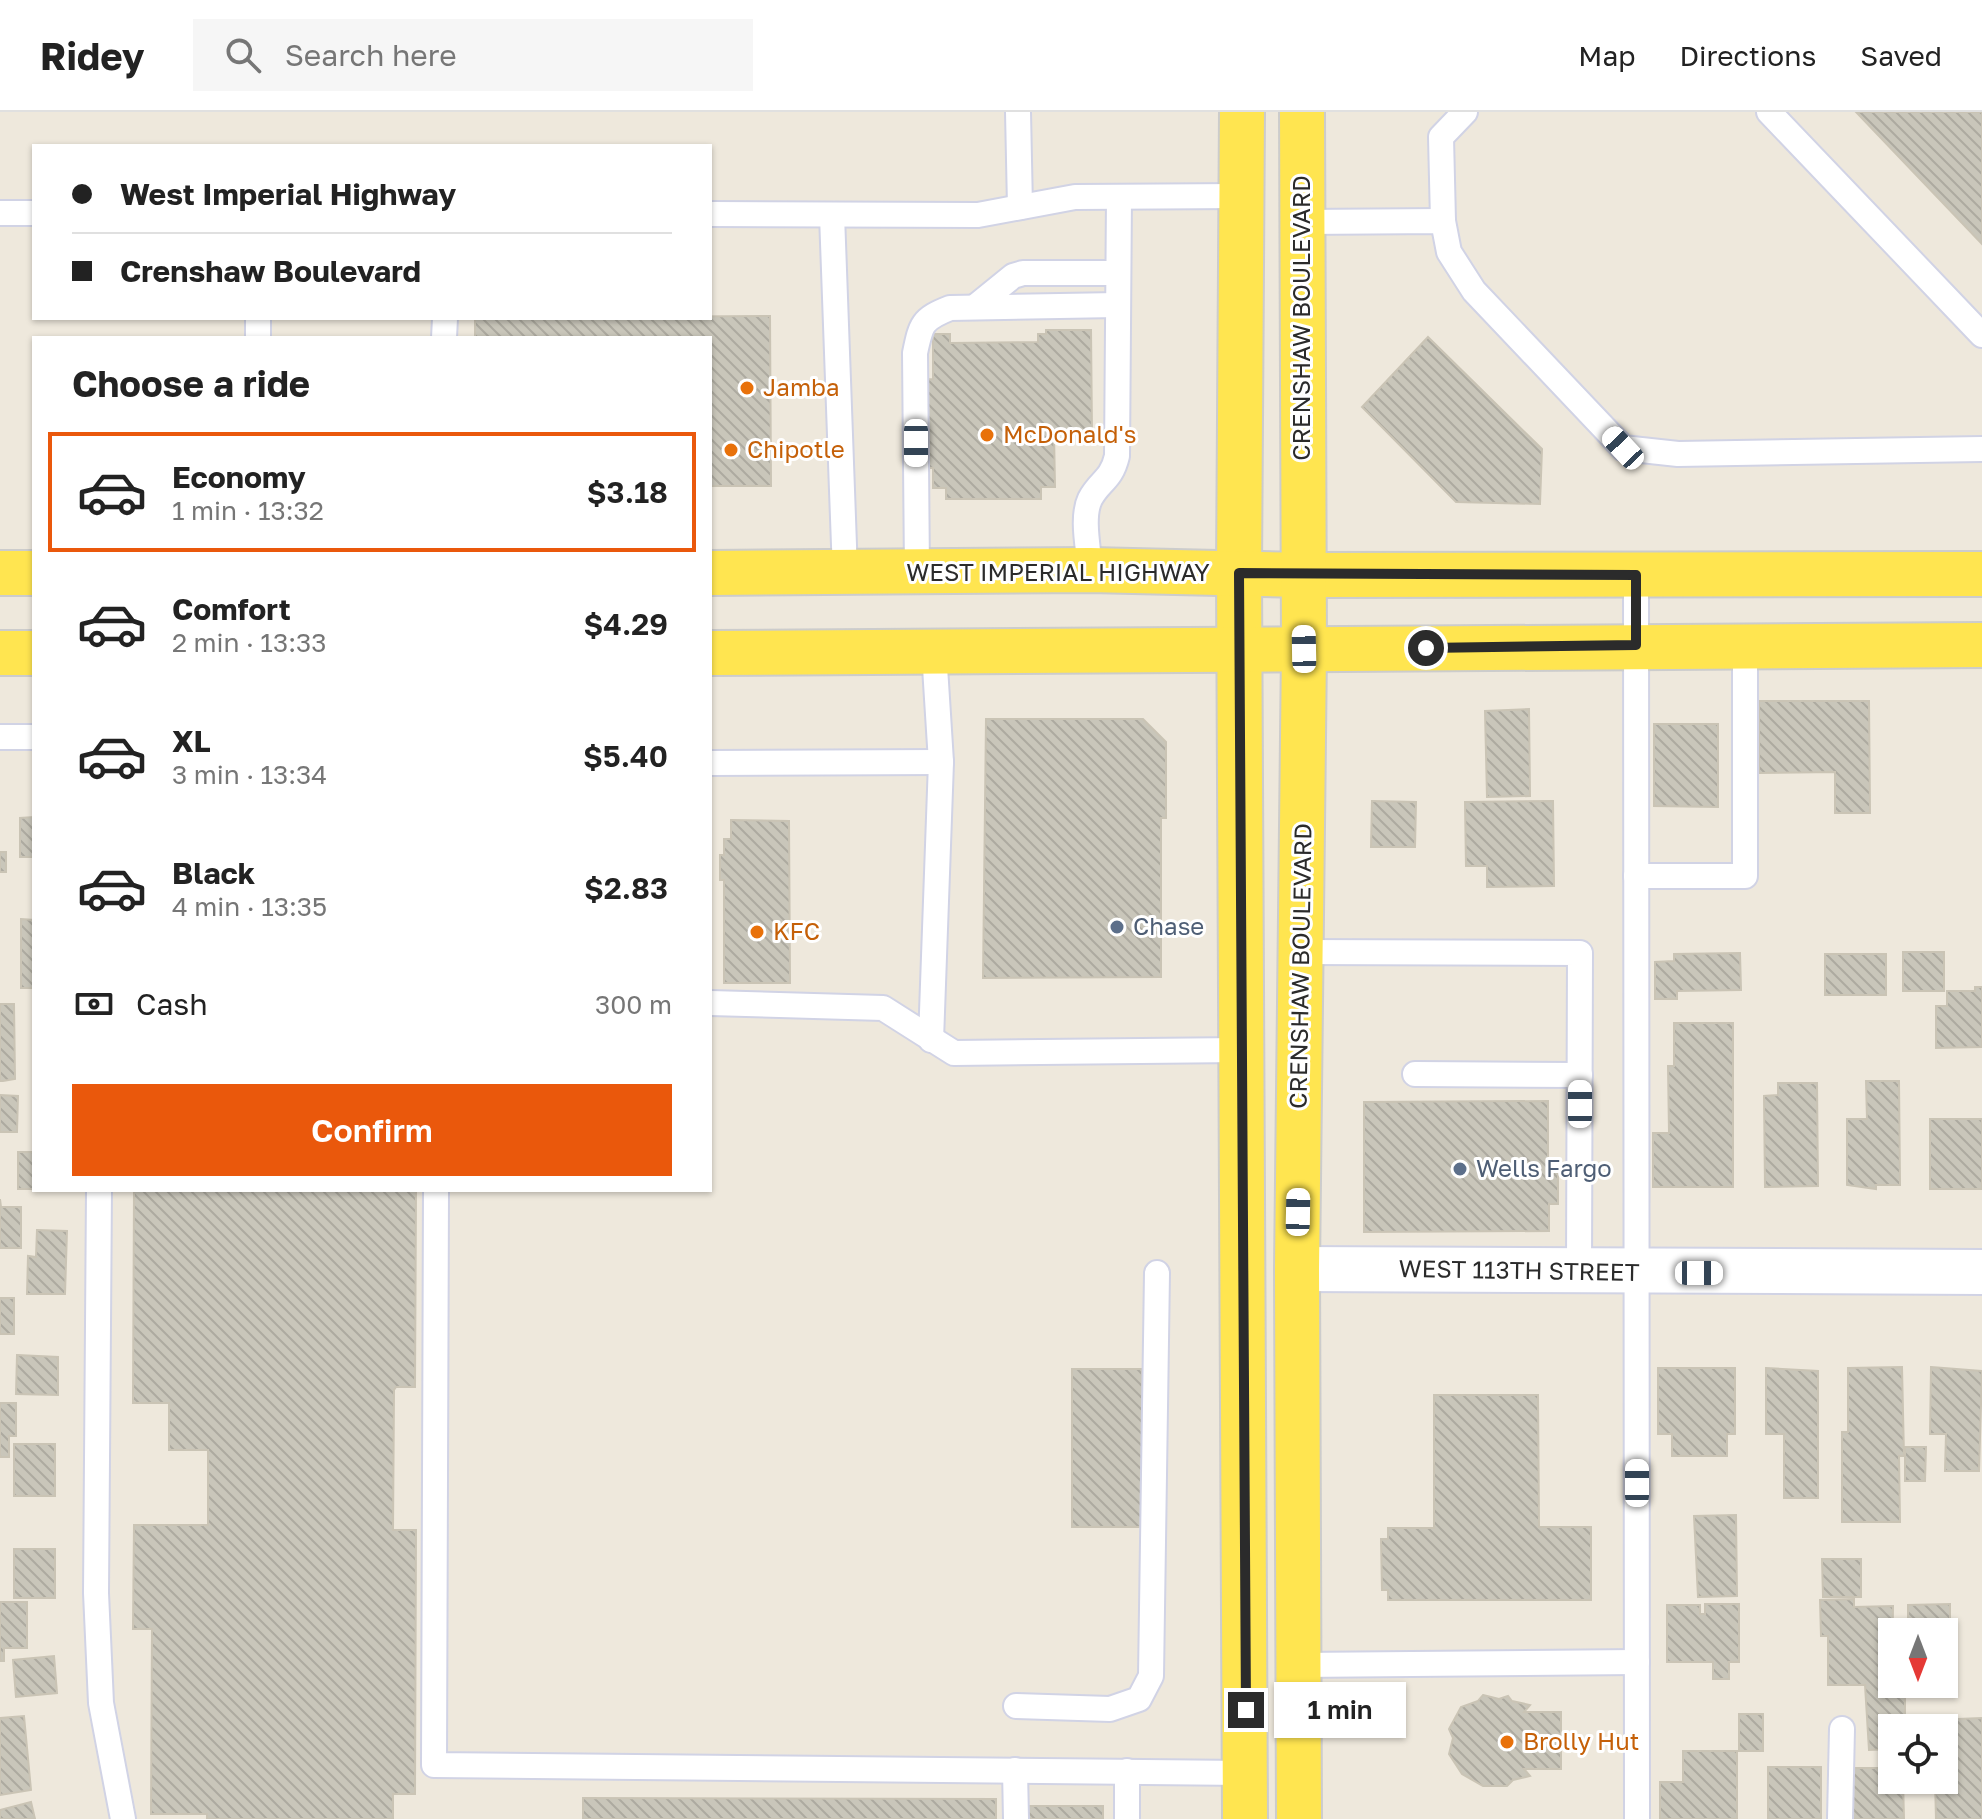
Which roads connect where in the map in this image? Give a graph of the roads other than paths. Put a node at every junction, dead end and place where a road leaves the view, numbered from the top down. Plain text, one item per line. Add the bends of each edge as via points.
1 (1018, 112) edge
2 (1242, 112) edge
3 (1302, 112) edge
4 (1465, 112) edge
5 (1769, 112) edge
6 (1241, 196) junction
7 (1119, 197) junction
8 (1020, 207) junction
9 (0, 213) edge
10 (32, 213) edge
11 (712, 214) edge
12 (832, 215) junction
13 (1443, 221) junction
14 (1301, 222) junction
15 (1118, 273) junction
16 (1118, 305) junction
17 (976, 306) junction
18 (1982, 335) edge
19 (1982, 449) edge
20 (1090, 570) junction
21 (917, 572) junction
22 (0, 573) edge
23 (32, 573) edge
24 (712, 573) edge
25 (845, 573) junction
26 (1239, 573) junction
27 (1982, 574) edge
28 (1303, 575) junction
29 (1636, 575) junction
30 (1982, 618) edge
31 (1636, 645) junction
32 (1745, 645) junction
33 (1812, 645) junction
34 (1982, 645) edge
35 (1240, 649) junction
36 (1304, 649) junction
37 (934, 651) junction
38 (0, 653) edge
39 (32, 653) edge
40 (712, 653) edge
41 (0, 737) edge
42 (32, 737) edge
43 (941, 762) junction
44 (712, 763) edge
45 (1636, 876) junction
46 (1301, 952) junction
47 (712, 1003) edge
48 (931, 1040) junction
49 (1241, 1050) junction
50 (1415, 1074) dead end
51 (1580, 1075) junction
52 (99, 1192) edge
53 (436, 1192) edge
54 (1297, 1269) junction
55 (1241, 1270) junction
56 (1982, 1272) edge
57 (1157, 1273) dead end
58 (1579, 1273) junction
59 (1636, 1273) junction
60 (1297, 1594) junction
61 (1637, 1662) junction
62 (1298, 1665) junction
63 (1016, 1706) dead end
64 (1842, 1729) dead end
65 (1015, 1770) junction
66 (1127, 1771) junction
67 (1246, 1773) junction
68 (123, 1819) edge
69 (1016, 1819) edge
70 (1127, 1819) edge
71 (1245, 1819) edge
72 (1299, 1819) edge
73 (1322, 1819) edge
74 (1637, 1819) edge
75 (1840, 1819) edge

1 - 8 lane
2 - 6 main road
3 - 14 main road, CRENSHAW BOULEVARD
4 - 13 lane via 1441,137
5 - 18 lane
6 - 7 lane
6 - 26 main road
7 - 8 lane via 1075,197
7 - 15 lane
8 - 12 lane via 978,215
9 - 10 lane
11 - 12 lane
12 - 25 lane
13 - 14 lane
13 - 19 lane via 1449,252 1474,291 1623,448 1678,454
14 - 28 main road, CRENSHAW BOULEVARD
15 - 16 lane
15 - 17 lane via 1023,273
16 - 17 lane
16 - 20 lane via 1117,456 1112,474 1088,507
17 - 21 lane via 933,314 920,326 915,353
20 - 21 main road, WEST IMPERIAL HIGHWAY
20 - 26 main road, WEST IMPERIAL HIGHWAY
21 - 25 main road, WEST IMPERIAL HIGHWAY
22 - 23 main road
24 - 25 main road, WEST IMPERIAL HIGHWAY
26 - 28 main road, WEST IMPERIAL HIGHWAY
26 - 35 main road
27 - 29 main road, WEST IMPERIAL HIGHWAY
28 - 29 main road, WEST IMPERIAL HIGHWAY
28 - 36 main road, CRENSHAW BOULEVARD
29 - 31 lane
30 - 33 main road via 1868,621
31 - 32 main road
31 - 36 main road
31 - 45 lane
32 - 33 main road
32 - 45 lane via 1745,876
33 - 34 main road
35 - 36 main road
35 - 37 main road
35 - 49 main road
36 - 46 main road, CRENSHAW BOULEVARD
37 - 40 main road
37 - 43 lane
38 - 39 main road
41 - 42 lane
43 - 44 lane
43 - 48 lane
45 - 59 lane
46 - 51 lane via 1580,953
46 - 54 main road, CRENSHAW BOULEVARD
47 - 48 lane via 883,1008
48 - 49 lane via 954,1053
49 - 55 main road
50 - 51 lane
51 - 58 lane
52 - 68 lane via 98,1640 101,1703
53 - 65 lane via 434,1765
54 - 58 street, WEST 113TH STREET
54 - 60 main road, CRENSHAW BOULEVARD
55 - 60 main road via 1276,1300 1274,1518
55 - 67 main road
56 - 59 street, WEST 113TH STREET
57 - 63 lane via 1151,1676 1139,1699 1110,1709
58 - 59 street, WEST 113TH STREET
59 - 61 lane
60 - 62 main road, CRENSHAW BOULEVARD
61 - 62 lane
61 - 74 lane
62 - 72 main road, CRENSHAW BOULEVARD
64 - 75 lane
65 - 66 lane
65 - 69 lane
66 - 67 lane
66 - 70 lane
67 - 71 main road
72 - 73 lane

